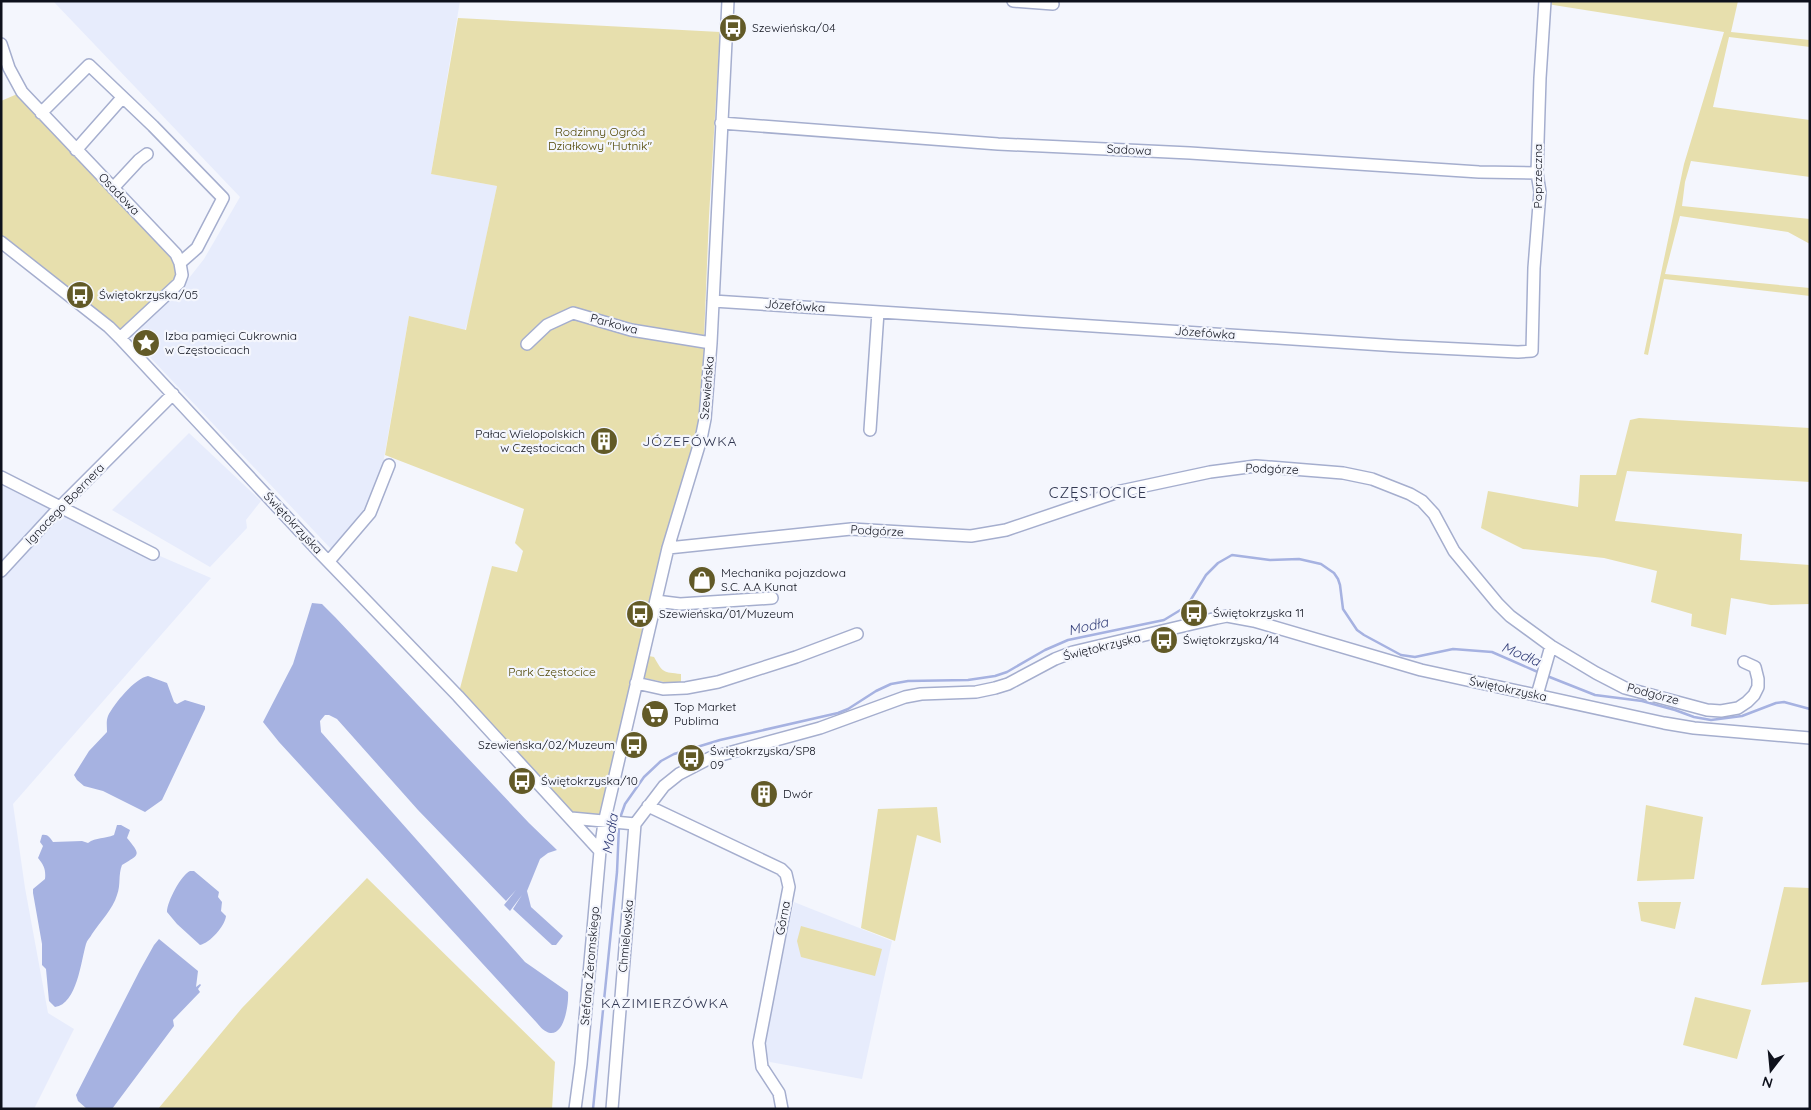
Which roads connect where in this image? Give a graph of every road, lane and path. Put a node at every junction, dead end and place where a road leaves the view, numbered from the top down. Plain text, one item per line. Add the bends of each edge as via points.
1 (727, 1) edge
2 (1013, 1) edge
3 (1545, 1) edge
4 (1053, 4) dead end
5 (1, 44) edge
6 (122, 98) junction
7 (41, 113) junction
8 (721, 123) junction
9 (76, 150) junction
10 (147, 154) dead end
11 (1538, 174) junction
12 (113, 188) junction
13 (1, 242) edge
14 (180, 263) junction
15 (713, 301) junction
16 (878, 312) junction
17 (120, 338) junction
18 (711, 343) junction
19 (527, 344) dead end
20 (1532, 351) joint
21 (170, 391) junction
22 (870, 430) dead end
23 (389, 465) dead end
24 (1, 477) edge
25 (60, 507) junction
26 (668, 548) junction
27 (153, 554) dead end
28 (329, 561) junction
29 (1, 571) edge
30 (772, 598) dead end
31 (656, 601) junction
32 (857, 634) dead end
33 (1551, 646) junction
34 (1744, 662) dead end
35 (636, 683) junction
36 (1538, 691) junction
37 (1810, 738) edge
38 (648, 806) junction
39 (571, 818) junction
40 (619, 823) junction
41 (600, 851) junction
42 (575, 1109) edge
43 (612, 1109) edge
44 (782, 1109) edge

1 - 8 street, Szewieńska
2 - 4 street
3 - 11 street, Poprzeczna
5 - 7 street, Osadowa via 22,92
6 - 7 street via 88,65
6 - 9 street
6 - 14 street via 223,198 197,248
7 - 9 street, Osadowa
8 - 11 street, Sadowa via 998,144
8 - 15 street, Szewieńska
9 - 12 street, Osadowa
10 - 12 street
11 - 20 street, Poprzeczna via 1540,192
12 - 14 street, Osadowa via 176,254
13 - 17 street, Świętokrzyska
14 - 17 street via 182,275 179,283
15 - 16 street, Józefówka
15 - 18 street, Szewieńska
16 - 20 street, Józefówka via 1398,346
16 - 22 street
17 - 21 street, Świętokrzyska
18 - 19 street, Parkowa via 631,330 574,313 547,325
18 - 26 street, Szewieńska via 705,419
21 - 25 street, Ignacego Boernera via 142,427
21 - 28 street, Świętokrzyska
23 - 28 street via 370,513
24 - 25 street
25 - 27 street
25 - 29 street, Ignacego Boernera
26 - 31 street, Szewieńska
26 - 33 street, Podgórze via 851,529 970,536 1006,530 1120,492 1210,472 1256,466 1343,473 1372,479 1422,502 1434,514 1454,551 1498,604
28 - 39 street, Świętokrzyska
30 - 31 street via 680,604
31 - 35 street, Szewieńska
32 - 35 street via 718,682 663,689
33 - 34 street, Podgórze via 1625,688 1707,710 1738,708 1754,695 1758,687 1757,672 1755,667
33 - 36 street
35 - 40 street, Szewieńska
36 - 37 street, Świętokrzyska via 1694,728
36 - 38 street, Świętokrzyska via 1421,670 1228,616 1072,652 995,688 905,697 820,728 710,758 679,774
38 - 40 street, Świętokrzyska
38 - 44 street, Górna via 786,874 789,887 759,1043 762,1067 779,1093
39 - 40 street
39 - 41 street, Świętokrzyska
40 - 41 street, Stefana Żeromskiego
40 - 43 street, Chmielowska
41 - 42 street, Stefana Żeromskiego

